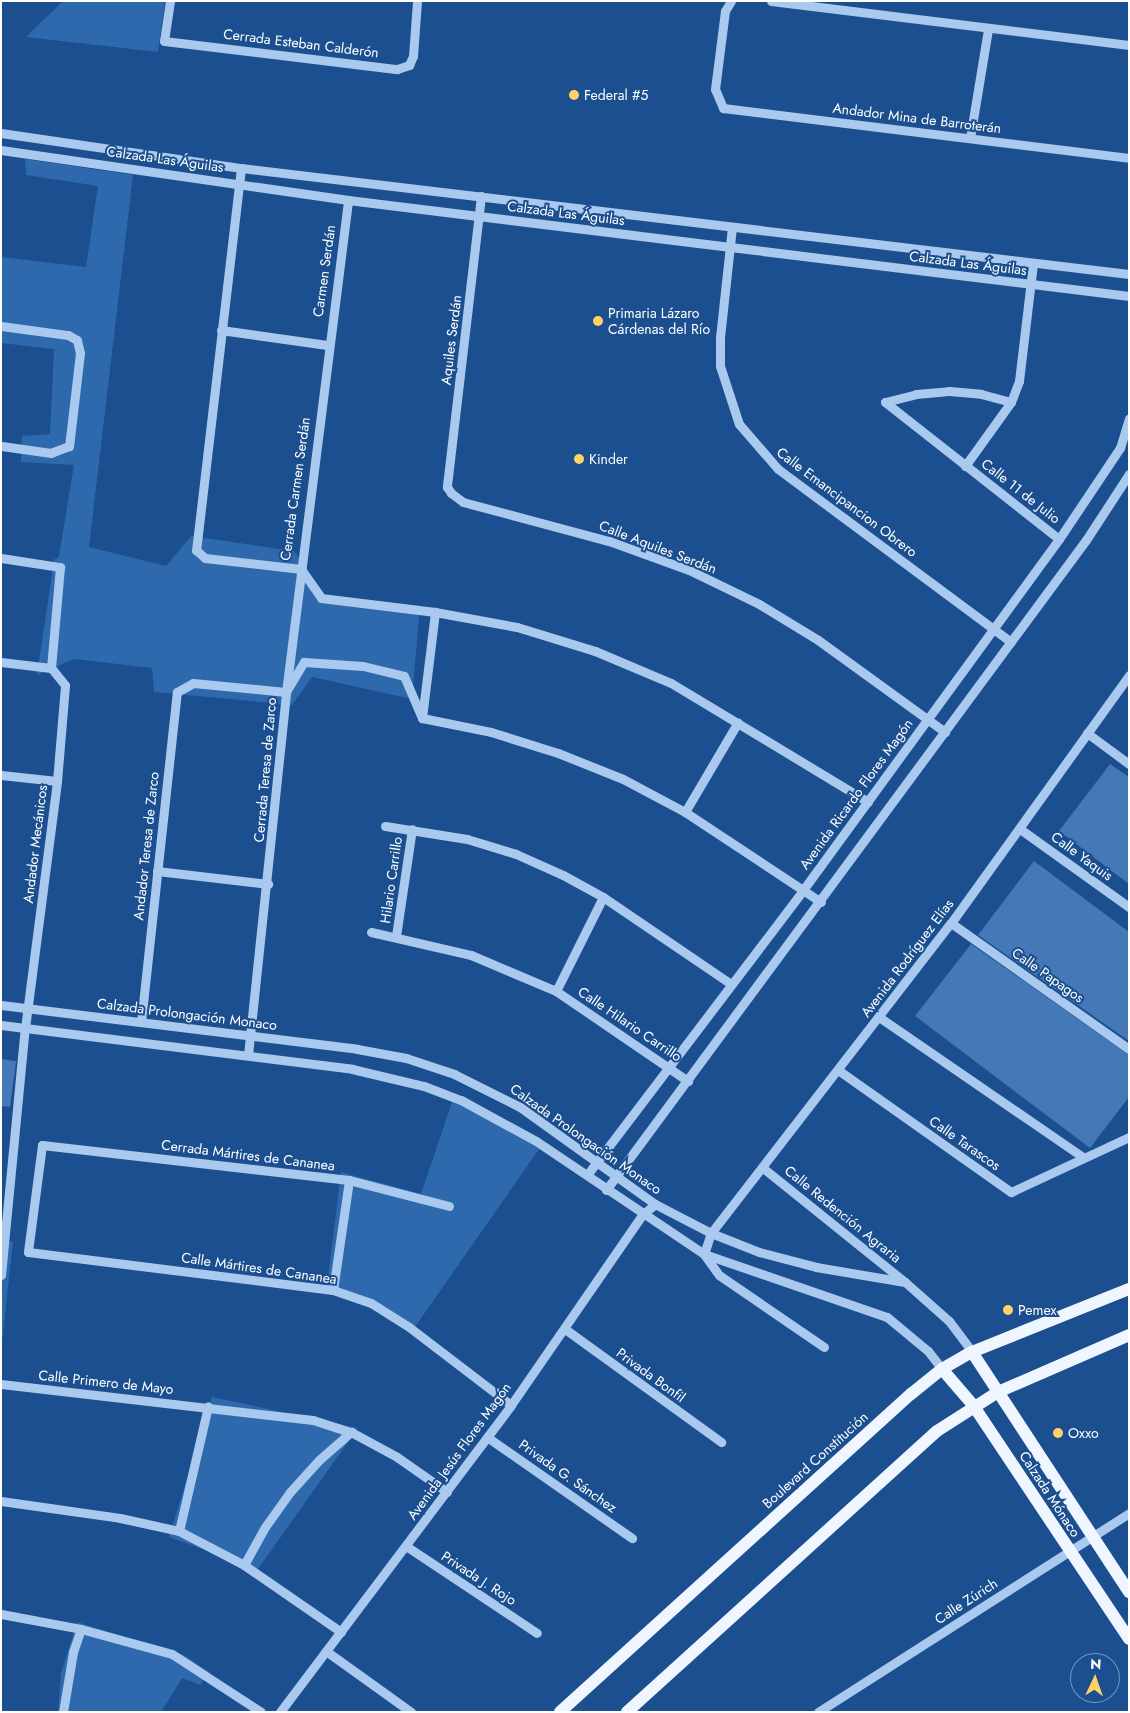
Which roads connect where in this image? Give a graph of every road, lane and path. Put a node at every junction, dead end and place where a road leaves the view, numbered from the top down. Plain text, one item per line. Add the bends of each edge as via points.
1 (170, 1) edge
2 (417, 1) edge
3 (731, 1) edge
4 (771, 1) edge
5 (988, 28) junction
6 (1129, 45) edge
7 (1, 133) edge
8 (970, 138) junction
9 (1, 150) edge
10 (1129, 158) edge
11 (240, 168) junction
12 (237, 184) junction
13 (482, 196) junction
14 (348, 200) junction
15 (479, 216) junction
16 (732, 227) junction
17 (729, 248) junction
18 (1033, 264) junction
19 (1129, 274) edge
20 (1032, 285) junction
21 (1129, 296) edge
22 (1, 326) edge
23 (220, 330) junction
24 (327, 345) junction
25 (1011, 402) junction
26 (1129, 418) edge
27 (1, 446) edge
28 (965, 466) junction
29 (1129, 474) edge
30 (447, 487) joint
31 (1059, 539) junction
32 (1, 558) edge
33 (301, 569) junction
34 (436, 612) junction
35 (993, 630) junction
36 (1011, 642) junction
37 (1, 662) edge
38 (51, 668) junction
39 (1129, 675) edge
40 (193, 682) joint
41 (286, 692) junction
42 (422, 718) junction
43 (928, 719) junction
44 (738, 722) junction
45 (945, 732) junction
46 (1087, 733) junction
47 (1129, 764) edge
48 (1, 775) edge
49 (57, 781) junction
50 (868, 802) junction
51 (685, 812) junction
52 (385, 826) dead end
53 (1020, 828) junction
54 (412, 829) junction
55 (157, 871) junction
56 (268, 884) junction
57 (803, 890) junction
58 (602, 897) junction
59 (821, 902) junction
60 (1129, 907) edge
61 (951, 923) junction
62 (371, 932) dead end
63 (396, 936) junction
64 (731, 984) junction
65 (556, 991) junction
66 (1, 1005) edge
67 (27, 1008) junction
68 (879, 1017) junction
69 (141, 1022) junction
70 (1, 1025) edge
71 (25, 1028) junction
72 (250, 1035) junction
73 (1129, 1049) edge
74 (248, 1055) junction
75 (669, 1067) junction
76 (838, 1070) junction
77 (688, 1081) junction
78 (1129, 1137) edge
79 (1083, 1157) junction
80 (597, 1163) junction
81 (763, 1168) junction
82 (587, 1175) junction
83 (615, 1176) junction
84 (349, 1180) junction
85 (606, 1190) junction
86 (655, 1204) junction
87 (449, 1206) dead end
88 (642, 1215) junction
89 (711, 1233) junction
90 (3, 1248) edge
91 (28, 1252) joint
92 (704, 1254) junction
93 (1, 1275) edge
94 (905, 1282) junction
95 (1129, 1289) edge
96 (333, 1290) junction
97 (564, 1329) junction
98 (1129, 1335) edge
99 (824, 1347) dead end
100 (972, 1352) junction
101 (942, 1369) junction
102 (1, 1384) edge
103 (998, 1392) junction
104 (511, 1405) junction
105 (973, 1405) junction
106 (208, 1406) junction
107 (351, 1432) junction
108 (487, 1437) junction
109 (721, 1442) dead end
110 (447, 1492) junction
111 (1, 1501) edge
112 (1129, 1513) edge
113 (179, 1532) junction
114 (1091, 1536) junction
115 (632, 1538) dead end
116 (406, 1546) junction
117 (1069, 1551) junction
118 (244, 1565) junction
119 (1129, 1592) edge
120 (1, 1614) edge
121 (81, 1629) junction
122 (341, 1632) junction
123 (537, 1633) dead end
124 (1129, 1638) edge
125 (326, 1651) junction
126 (64, 1712) edge
127 (261, 1712) edge
128 (280, 1712) edge
129 (411, 1712) edge
130 (560, 1712) edge
131 (627, 1712) edge
132 (818, 1712) edge

1 - 2 street, Cerrada Esteban Calderón via 164,41 397,68 409,66 413,56
3 - 8 street, Andador Mina de Barroterán via 725,11 715,89 723,108
4 - 5 street
5 - 6 street
5 - 8 street
7 - 11 street, Calzada Las Águilas
8 - 10 street, Andador Mina de Barroterán
9 - 12 street, Calzada Las Águilas
11 - 12 street, Cerrada Carmen Serdán
11 - 13 street, Calzada Las Águilas
12 - 14 street, Calzada Las Águilas
12 - 23 street, Cerrada Carmen Serdán
13 - 15 street, Aquiles Serdán
13 - 16 street, Calzada Las Águilas
14 - 15 street, Calzada Las Águilas
14 - 24 street, Carmen Serdán
15 - 17 street, Calzada Las Águilas
15 - 30 street, Aquiles Serdán
16 - 17 street, Calle Emancipancion Obrero
16 - 18 street, Calzada Las Águilas
17 - 20 street, Calzada Las Águilas
17 - 35 street, Calle Emancipancion Obrero via 720,366 739,424 778,469
18 - 19 street, Calzada Las Águilas
18 - 20 street, Calle 11 de Julio
20 - 21 street, Calzada Las Águilas
20 - 25 street, Calle 11 de Julio via 1024,356
22 - 27 street via 68,335 79,345 72,439 66,450 51,453
23 - 24 street
23 - 33 street, Cerrada Carmen Serdán via 196,550 205,558
24 - 33 street, Cerrada Carmen Serdán
25 - 28 street, Calle 11 de Julio
25 - 28 street, Calle 11 de Julio via 981,394 949,391 916,394 885,402
26 - 31 street, Avenida Ricardo Flores Magón via 1120,448
28 - 31 street, Calle 11 de Julio
29 - 36 street via 1086,540
30 - 43 street, Calle Aquiles Serdán via 463,502 609,541 689,570 759,604 818,640
31 - 35 street, Avenida Ricardo Flores Magón
32 - 38 street via 60,566
33 - 34 street via 320,598
33 - 41 street
34 - 42 street
34 - 44 street via 517,627 595,651 671,683
35 - 36 street, Calle Emancipancion Obrero
35 - 43 street, Avenida Ricardo Flores Magón
36 - 45 street
37 - 38 street
38 - 49 street, Andador Mecánicos via 64,685
39 - 46 street, Avenida Rodríguez Elías
40 - 41 street, Cerrada Teresa de Zarco
40 - 55 street, Andador Teresa de Zarco via 180,688 174,699
41 - 42 street via 304,662 363,666 404,676
41 - 56 street, Cerrada Teresa de Zarco
42 - 51 street via 491,732 558,753 623,780
43 - 45 street, Calle Aquiles Serdán
43 - 50 street, Avenida Ricardo Flores Magón
44 - 50 street
44 - 51 street
45 - 59 street
46 - 47 street
46 - 53 street, Avenida Rodríguez Elías
48 - 49 street
49 - 67 street, Andador Mecánicos
50 - 57 street, Avenida Ricardo Flores Magón
51 - 57 street
52 - 54 street
53 - 60 street, Calle Yaquis
53 - 61 street, Avenida Rodríguez Elías
54 - 58 street via 467,839 516,854
54 - 63 street, Hilario Carrillo
55 - 56 street
55 - 69 street, Andador Teresa de Zarco
56 - 72 street, Cerrada Teresa de Zarco
57 - 59 street
57 - 64 street, Avenida Ricardo Flores Magón
58 - 64 street
58 - 65 street, Calle Hilario Carrillo
59 - 77 street
61 - 68 street, Avenida Rodríguez Elías
61 - 73 street, Calle Papagos
62 - 63 street, Calle Hilario Carrillo
63 - 65 street, Calle Hilario Carrillo via 471,955
64 - 75 street, Avenida Ricardo Flores Magón
65 - 75 street, Calle Hilario Carrillo
66 - 67 street, Calzada Prolongación Monaco
67 - 69 street, Calzada Prolongación Monaco
67 - 71 street, Andador Mecánicos
68 - 76 street, Avenida Rodríguez Elías
68 - 79 street
69 - 72 street, Calzada Prolongación Monaco
70 - 71 street, Calzada Prolongación Monaco
71 - 74 street, Calzada Prolongación Monaco
71 - 90 street, Andador Mecánicos
72 - 74 street, Cerrada Teresa de Zarco
72 - 80 street, Calzada Prolongación Monaco via 406,1058 454,1074 520,1108
74 - 82 street, Calzada Prolongación Monaco via 352,1070 424,1086 494,1116
75 - 77 street, Calle Hilario Carrillo
75 - 80 street, Avenida Ricardo Flores Magón
76 - 79 street, Calle Tarascos via 1011,1192
76 - 81 street, Avenida Rodríguez Elías
77 - 83 street
78 - 79 street, Calle Tarascos
80 - 82 street, Avenida Ricardo Flores Magón
80 - 83 street, Calzada Prolongación Monaco
81 - 89 street, Avenida Rodríguez Elías
81 - 94 street, Calle Redención Agraria
82 - 85 street, Calzada Prolongación Monaco
83 - 85 street
83 - 86 street, Calzada Prolongación Monaco
84 - 87 street, Cerrada Mártires de Cananea
84 - 91 street, Cerrada Mártires de Cananea via 42,1145
84 - 96 street
85 - 88 street, Calzada Prolongación Monaco
86 - 88 street, Avenida Jesús Flores Magón
86 - 89 street, Calzada Prolongación Monaco
88 - 92 street, Calzada Prolongación Monaco
88 - 97 street, Avenida Jesús Flores Magón
89 - 92 street, Avenida Rodríguez Elías
89 - 94 street, Calzada Prolongación Monaco via 759,1252 816,1267
90 - 93 street, Andador Mecánicos
91 - 96 street, Calle Mártires de Cananea
92 - 99 street via 719,1275
92 - 101 street, Calzada Prolongación Monaco via 886,1317 928,1351
94 - 100 street via 949,1321
95 - 100 main road, Boulevard Constitución
96 - 104 street, Calle Mártires de Cananea via 370,1303 402,1322
97 - 104 street, Avenida Jesús Flores Magón
97 - 109 street, Privada Bonfil
98 - 103 main road
100 - 101 main road, Boulevard Constitución
100 - 103 main road, Calzada Mónaco
101 - 105 main road, Calzada Mónaco
101 - 130 main road, Boulevard Constitución
102 - 106 street, Calle Primero de Mayo
103 - 105 main road
103 - 114 main road, Calzada Mónaco
104 - 108 street, Avenida Jesús Flores Magón
105 - 117 main road, Calzada Mónaco
105 - 131 main road via 937,1431
106 - 107 street, Calle Primero de Mayo via 313,1420
106 - 113 street
107 - 110 street, Calle Primero de Mayo
107 - 118 street via 318,1460 290,1492
108 - 110 street, Avenida Jesús Flores Magón
108 - 115 street, Privada G. Sánchez
110 - 116 street, Avenida Jesús Flores Magón
111 - 113 street via 120,1518
112 - 114 street, Calle Zúrich
113 - 118 street
114 - 117 street, Calle Zúrich
114 - 119 main road, Calzada Mónaco
116 - 122 street, Avenida Jesús Flores Magón
116 - 123 street, Privada J. Rojo
117 - 124 main road, Calzada Mónaco
117 - 132 street, Calle Zúrich
118 - 122 street
120 - 121 street
121 - 126 street via 73,1652
121 - 127 street via 172,1654
122 - 125 street, Avenida Jesús Flores Magón
125 - 128 street, Avenida Jesús Flores Magón
125 - 129 street

